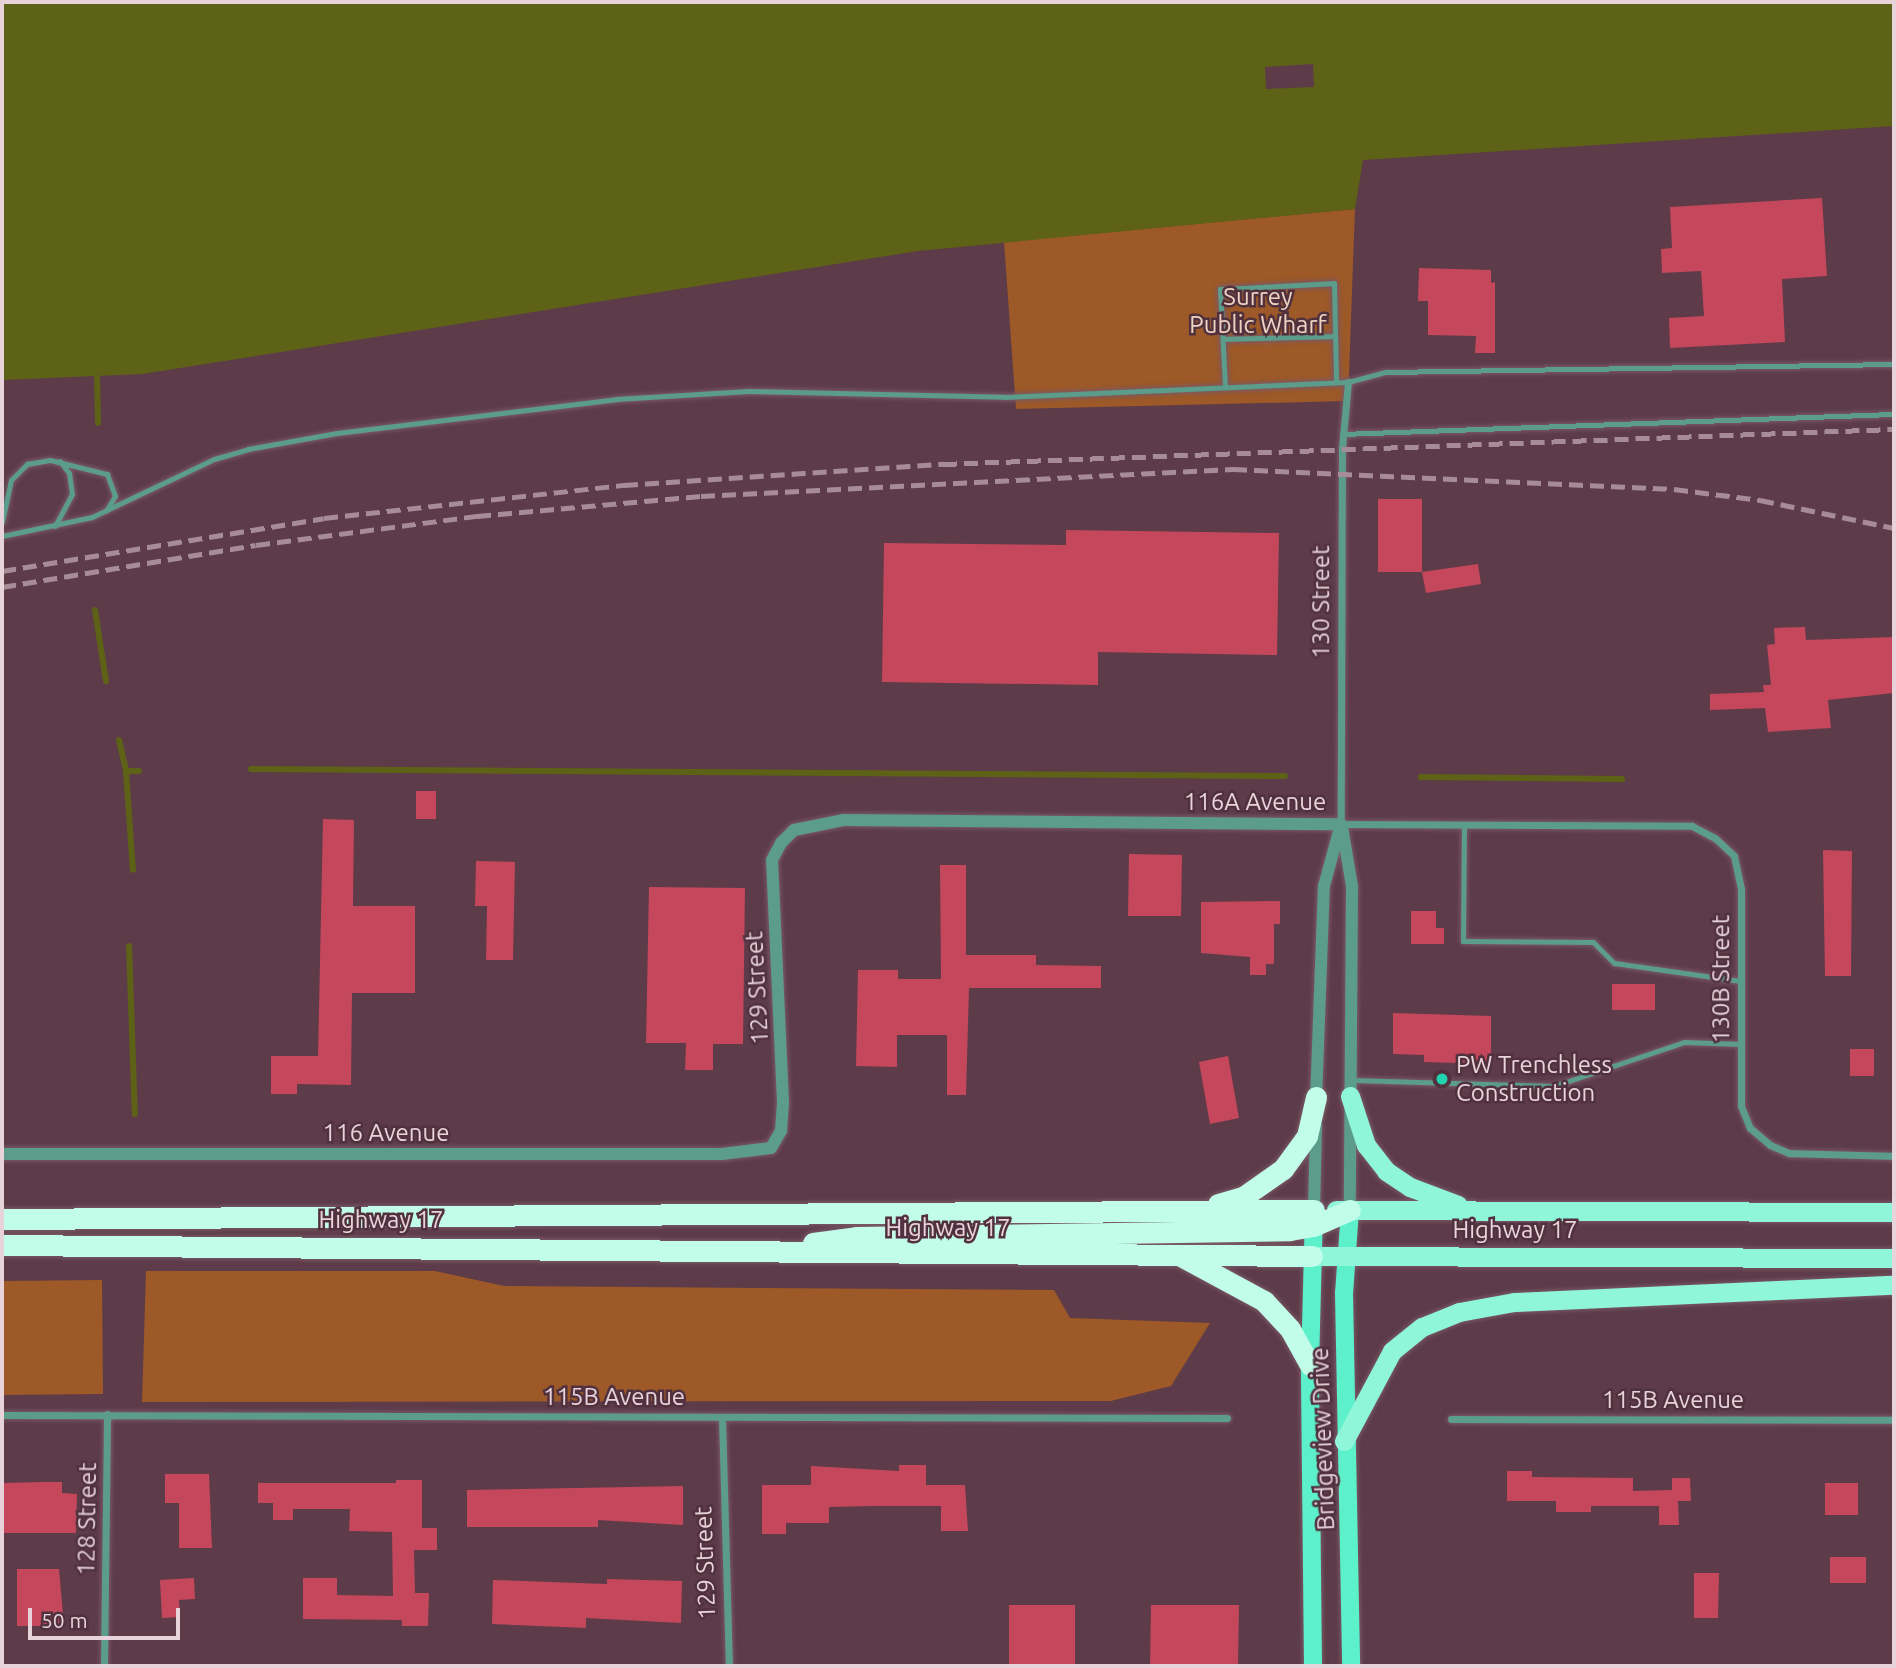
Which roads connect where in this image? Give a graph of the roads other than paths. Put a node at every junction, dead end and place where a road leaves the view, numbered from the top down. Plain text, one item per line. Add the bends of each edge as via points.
1 (1335, 336) junction
2 (1223, 339) junction
3 (1894, 363) edge
4 (1336, 382) junction
5 (1348, 382) junction
6 (1226, 387) junction
7 (1894, 415) edge
8 (1342, 434) junction
9 (60, 461) junction
10 (106, 511) junction
11 (2, 522) edge
12 (55, 526) junction
13 (2, 536) edge
14 (1341, 824) junction
15 (1464, 824) junction
16 (794, 830) joint
17 (1715, 838) joint
18 (1741, 981) junction
19 (1741, 1044) junction
20 (1350, 1088) junction
21 (1316, 1097) junction
22 (771, 1148) joint
23 (2, 1154) edge
24 (1894, 1156) edge
25 (1196, 1210) junction
26 (1350, 1210) junction
27 (1472, 1210) junction
28 (1894, 1212) edge
29 (1313, 1218) junction
30 (2, 1219) edge
31 (2, 1245) edge
32 (738, 1253) junction
33 (1179, 1255) junction
34 (1312, 1256) junction
35 (1346, 1256) junction
36 (1894, 1258) edge
37 (1894, 1285) edge
38 (1310, 1365) junction
39 (107, 1414) junction
40 (2, 1415) edge
41 (722, 1417) junction
42 (1227, 1418) dead end
43 (1451, 1419) dead end
44 (1894, 1420) edge
45 (1344, 1441) junction
46 (104, 1666) edge
47 (729, 1666) edge
48 (1313, 1666) edge
49 (1351, 1666) edge

1 - 2 lane
1 - 2 lane via 1334,283 1220,289
1 - 4 lane
2 - 6 lane
3 - 5 lane via 1387,372
4 - 5 lane
4 - 6 lane
5 - 8 street, 130 Street
6 - 10 lane via 1004,397 749,391 616,398 337,433 248,449 214,459
7 - 8 lane
8 - 14 street, 130 Street
9 - 10 lane via 107,474 115,496
9 - 11 lane via 27,464 10,480
9 - 12 lane via 69,473 72,494
10 - 12 lane
12 - 13 lane
14 - 15 street, 116A Avenue
14 - 16 street, 116A Avenue via 843,820
14 - 20 street, 130 Street via 1352,886
14 - 21 street, 130 Street via 1324,886
15 - 17 street, 116A Avenue via 1692,826
15 - 18 lane via 1463,941 1593,942 1614,963
16 - 22 street, 129 Street via 780,843 772,860 783,1102 781,1131
17 - 18 street, 130B Street via 1734,856 1741,889
18 - 19 street, 130B Street
19 - 20 lane via 1684,1042 1554,1086
19 - 24 street, 130B Street via 1741,1106 1750,1128 1770,1145 1789,1153
20 - 26 street, 130 Street
20 - 27 highway via 1366,1145 1385,1171 1410,1187
21 - 25 highway via 1307,1136 1283,1169 1242,1197
21 - 29 street, 130 Street
22 - 23 street, 116 Avenue via 722,1154
25 - 29 highway, Highway 17
25 - 30 highway, Highway 17
26 - 27 highway, Highway 17
26 - 29 highway
26 - 35 main road, Bridgeview Drive
27 - 28 highway, Highway 17
29 - 32 highway via 1173,1233 857,1237
29 - 34 main road, Bridgeview Drive
31 - 32 highway, Highway 17
32 - 33 highway, Highway 17
33 - 34 highway, Highway 17
33 - 38 highway via 1264,1301 1290,1329
34 - 35 highway, Highway 17
34 - 38 main road, Bridgeview Drive
35 - 36 highway, Highway 17
35 - 45 main road, Bridgeview Drive
37 - 45 highway via 1514,1302 1460,1312 1422,1327 1392,1351
38 - 48 main road, Bridgeview Drive
39 - 40 street, 115B Avenue
39 - 41 street, 115B Avenue
39 - 46 street, 128 Street
41 - 42 street, 115B Avenue
41 - 47 street, 129 Street
43 - 44 street, 115B Avenue
45 - 49 main road, Bridgeview Drive via 1351,1552

